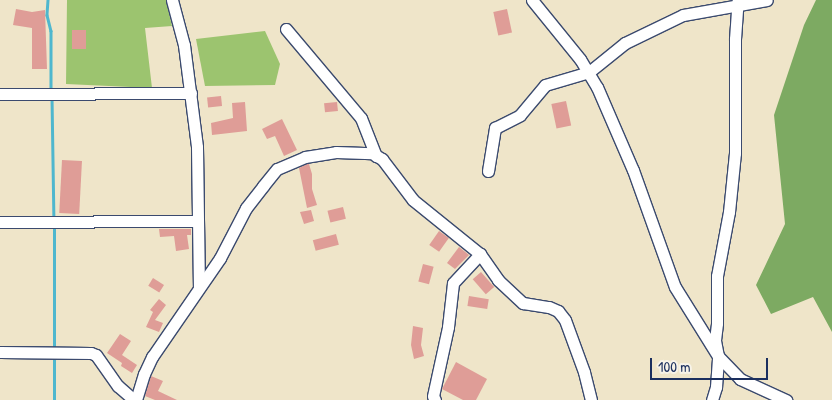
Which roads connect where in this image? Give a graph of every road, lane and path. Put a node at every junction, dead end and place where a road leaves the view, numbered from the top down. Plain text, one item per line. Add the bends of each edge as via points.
1 (172, 0) edge
2 (532, 0) edge
3 (767, 0) edge
4 (738, 3) edge
5 (286, 28) dead end
6 (589, 72) junction
7 (191, 92) junction
8 (0, 94) edge
9 (376, 156) junction
10 (488, 171) dead end
11 (198, 221) junction
12 (0, 222) edge
13 (480, 254) junction
14 (199, 288) junction
15 (0, 352) edge
16 (718, 356) junction
17 (135, 400) edge
18 (435, 400) edge
19 (591, 400) edge
20 (712, 400) edge
21 (786, 400) edge

1 - 7 street via 184,45
2 - 6 street
3 - 4 street
4 - 6 street via 700,10 664,23 625,43
4 - 16 street via 735,153 717,276 715,340
5 - 9 street via 361,118
6 - 10 street via 545,85 520,115 495,128
6 - 16 street via 633,170 675,287
7 - 8 street
7 - 11 street via 197,147
9 - 13 street via 382,159 413,200
9 - 14 street via 372,153 336,152 305,157 277,169 246,208 220,258
11 - 12 street
11 - 14 street
13 - 18 street via 454,283 433,396
13 - 19 street via 498,280 523,303 549,307 558,311 565,320
14 - 17 street via 152,357
15 - 17 street via 91,353 96,355 118,386
16 - 20 street
16 - 21 street via 740,378

